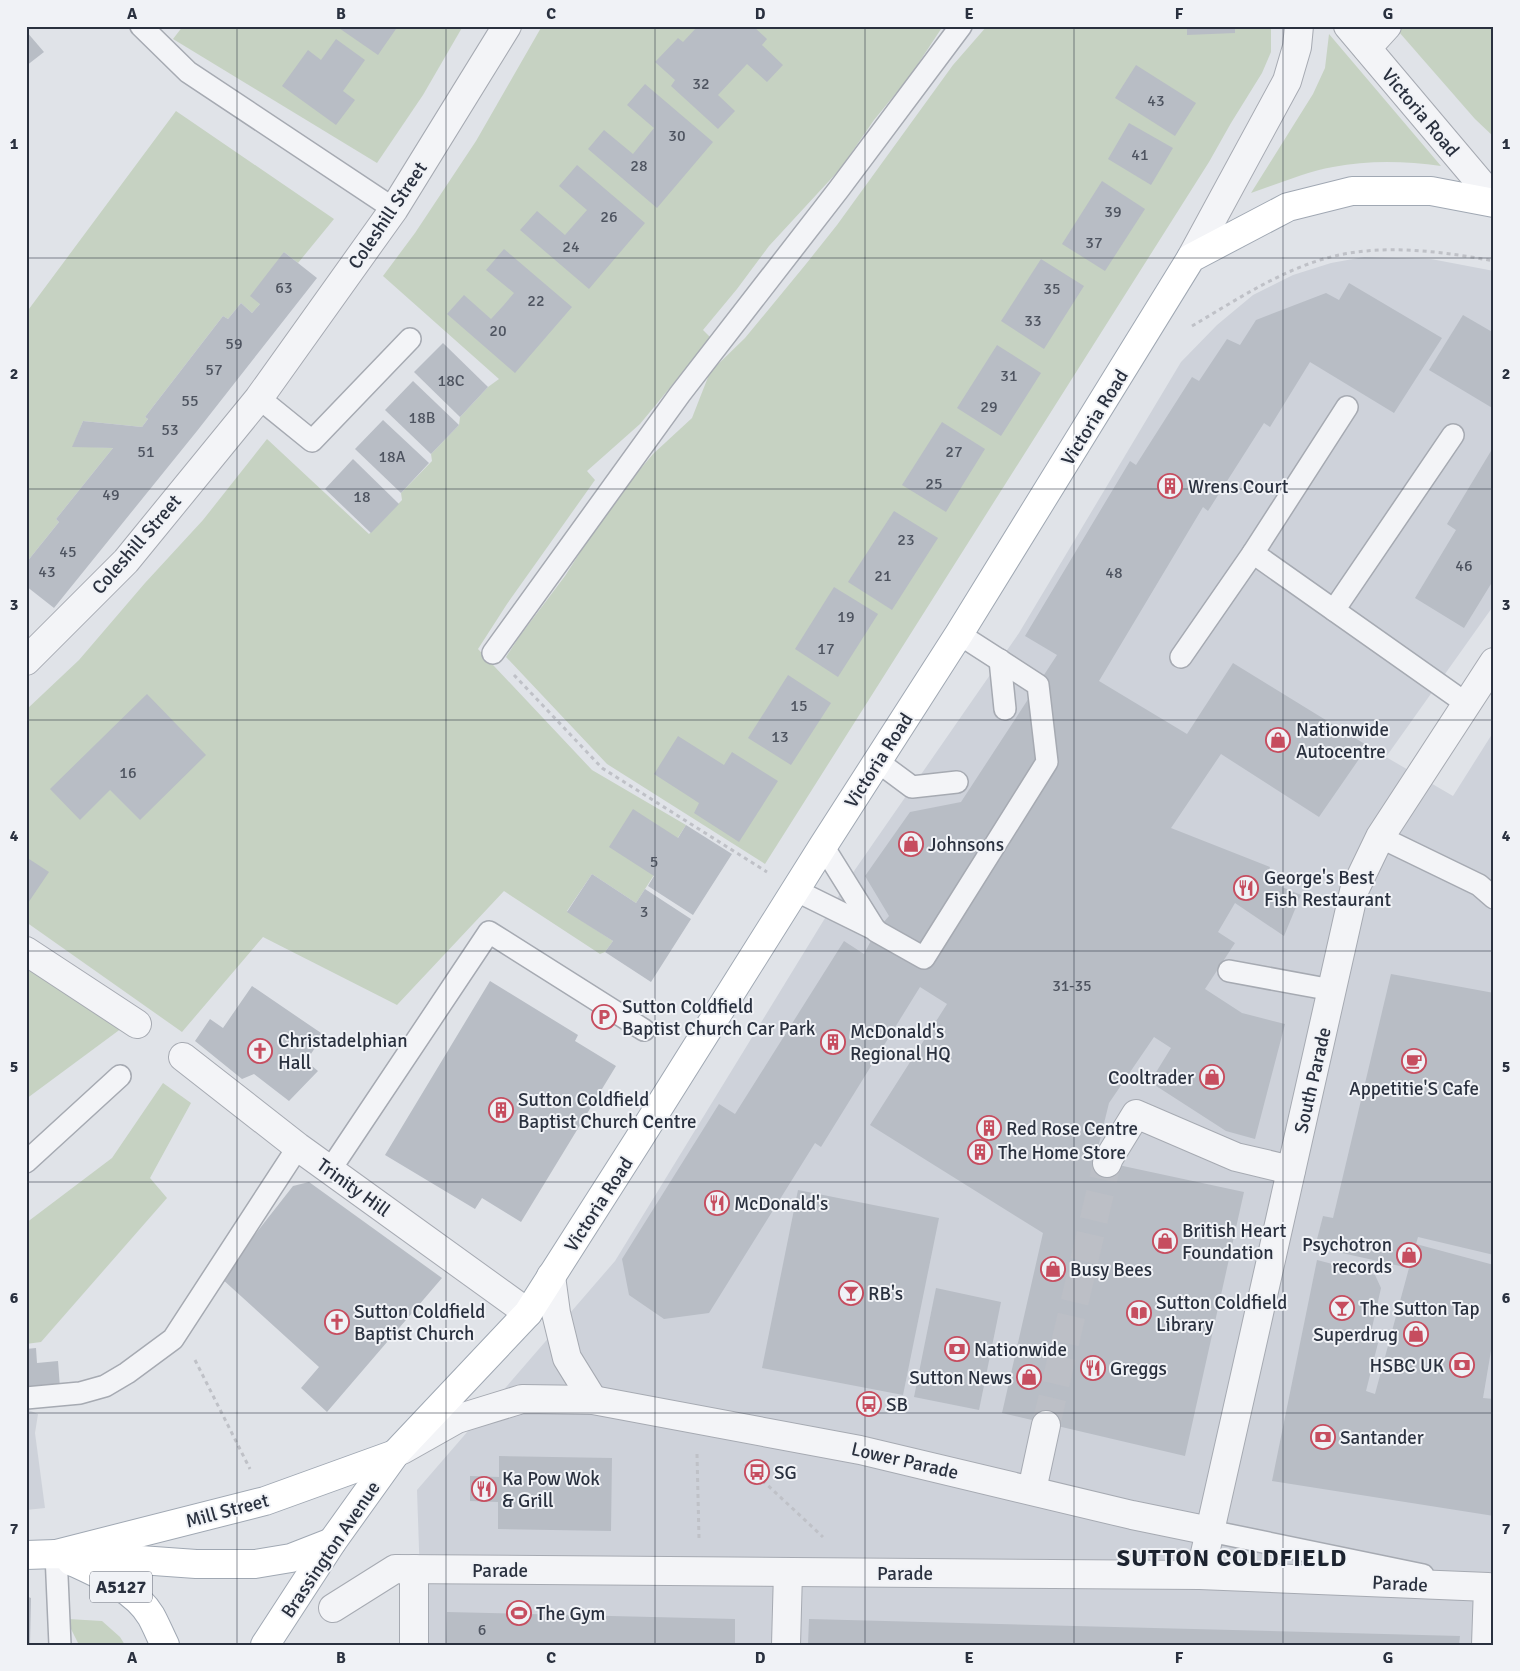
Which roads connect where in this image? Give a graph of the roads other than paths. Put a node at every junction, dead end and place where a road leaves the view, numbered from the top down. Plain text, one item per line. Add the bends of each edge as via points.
1 (141, 26) edge
2 (507, 26) edge
3 (962, 26) edge
4 (1299, 26) edge
5 (1348, 26) edge
6 (1387, 26) edge
7 (1367, 48) junction
8 (1494, 199) edge
9 (1494, 204) edge
10 (394, 209) junction
11 (1191, 258) junction
12 (410, 339) dead end
13 (258, 398) junction
14 (1347, 407) dead end
15 (1452, 435) dead end
16 (1253, 553) junction
17 (1334, 610) junction
18 (959, 634) junction
19 (493, 653) road end
20 (1181, 657) dead end
21 (1000, 660) junction
22 (26, 661) edge
23 (1494, 662) edge
24 (1467, 704) junction
25 (1006, 709) dead end
26 (877, 761) junction
27 (957, 782) dead end
28 (1380, 837) junction
29 (823, 846) junction
30 (795, 890) junction
31 (1494, 898) edge
32 (876, 930) junction
33 (26, 952) edge
34 (1229, 971) dead end
35 (1332, 990) junction
36 (137, 1024) dead end
37 (644, 1030) dead end
38 (183, 1057) dead end
39 (120, 1076) dead end
40 (298, 1147) junction
41 (26, 1162) edge
42 (1108, 1164) tunnel mouth
43 (330, 1170) junction
44 (1292, 1170) junction
45 (551, 1276) junction
46 (528, 1313) junction
47 (26, 1398) edge
48 (593, 1400) junction
49 (1046, 1425) tunnel mouth
50 (395, 1454) junction
51 (1032, 1490) junction
52 (1210, 1531) junction
53 (332, 1542) junction
54 (56, 1554) junction
55 (26, 1555) edge
56 (1346, 1560) joint
57 (414, 1569) junction
58 (788, 1572) junction
59 (1200, 1575) junction
60 (1491, 1587) edge
61 (333, 1608) dead end
62 (60, 1645) edge
63 (164, 1645) edge
64 (265, 1645) edge
65 (414, 1645) edge
66 (786, 1645) edge
67 (1486, 1645) edge

1 - 10 lane via 188,72
2 - 10 street, Coleshill Street
3 - 19 lane via 680,394
4 - 11 street, Victoria Road via 1297,47 1287,81
5 - 7 street, Victoria Road
6 - 7 street
7 - 8 street, Victoria Road
9 - 11 main road via 1431,191 1352,191 1288,208
10 - 13 street, Coleshill Street
11 - 18 main road, Victoria Road
12 - 13 lane via 312,441
13 - 22 street, Coleshill Street via 126,561
14 - 16 lane
15 - 17 lane
16 - 17 lane
16 - 20 lane
17 - 24 lane
18 - 21 lane
18 - 26 main road, Victoria Road
21 - 25 lane
21 - 32 lane via 1038,685 1047,762 924,958
23 - 24 street, South Parade
24 - 28 street, South Parade
26 - 27 lane via 912,787
26 - 29 main road, Victoria Road
28 - 31 lane via 1479,885
28 - 35 street, South Parade via 1354,891
29 - 30 main road, Victoria Road
29 - 32 lane
30 - 32 lane
30 - 45 main road, Victoria Road
33 - 36 street
34 - 35 lane
35 - 44 street, South Parade
37 - 43 lane via 489,932
38 - 40 street, Trinity Hill
39 - 41 lane
40 - 43 street, Trinity Hill
40 - 47 lane via 174,1339 105,1386 80,1393
42 - 44 street via 1136,1114 1236,1158
43 - 46 street, Trinity Hill
44 - 52 street, South Parade
45 - 46 main road, Victoria Road
45 - 48 street via 567,1358
46 - 50 main road, Victoria Road
48 - 50 street, Lower Parade via 522,1399 457,1419
48 - 51 street, Lower Parade via 860,1450
49 - 51 street
50 - 53 main road, Brassington Avenue
50 - 54 main road, Mill Street via 265,1501
51 - 52 street, Lower Parade
52 - 56 lane, Lower Parade
52 - 59 street, South Parade
53 - 54 main road, Mill Street via 291,1558 255,1564 196,1564
53 - 64 main road, Brassington Avenue
54 - 55 main road, Mill Street / A5127
54 - 62 lane
54 - 63 main road, Mill Street / A5127 via 128,1591 150,1615
56 - 60 lane, Parade
57 - 58 street, Parade
57 - 61 street, Parade via 395,1569
57 - 65 street
58 - 59 street, Parade
58 - 66 street
59 - 60 street, Parade
60 - 67 street

